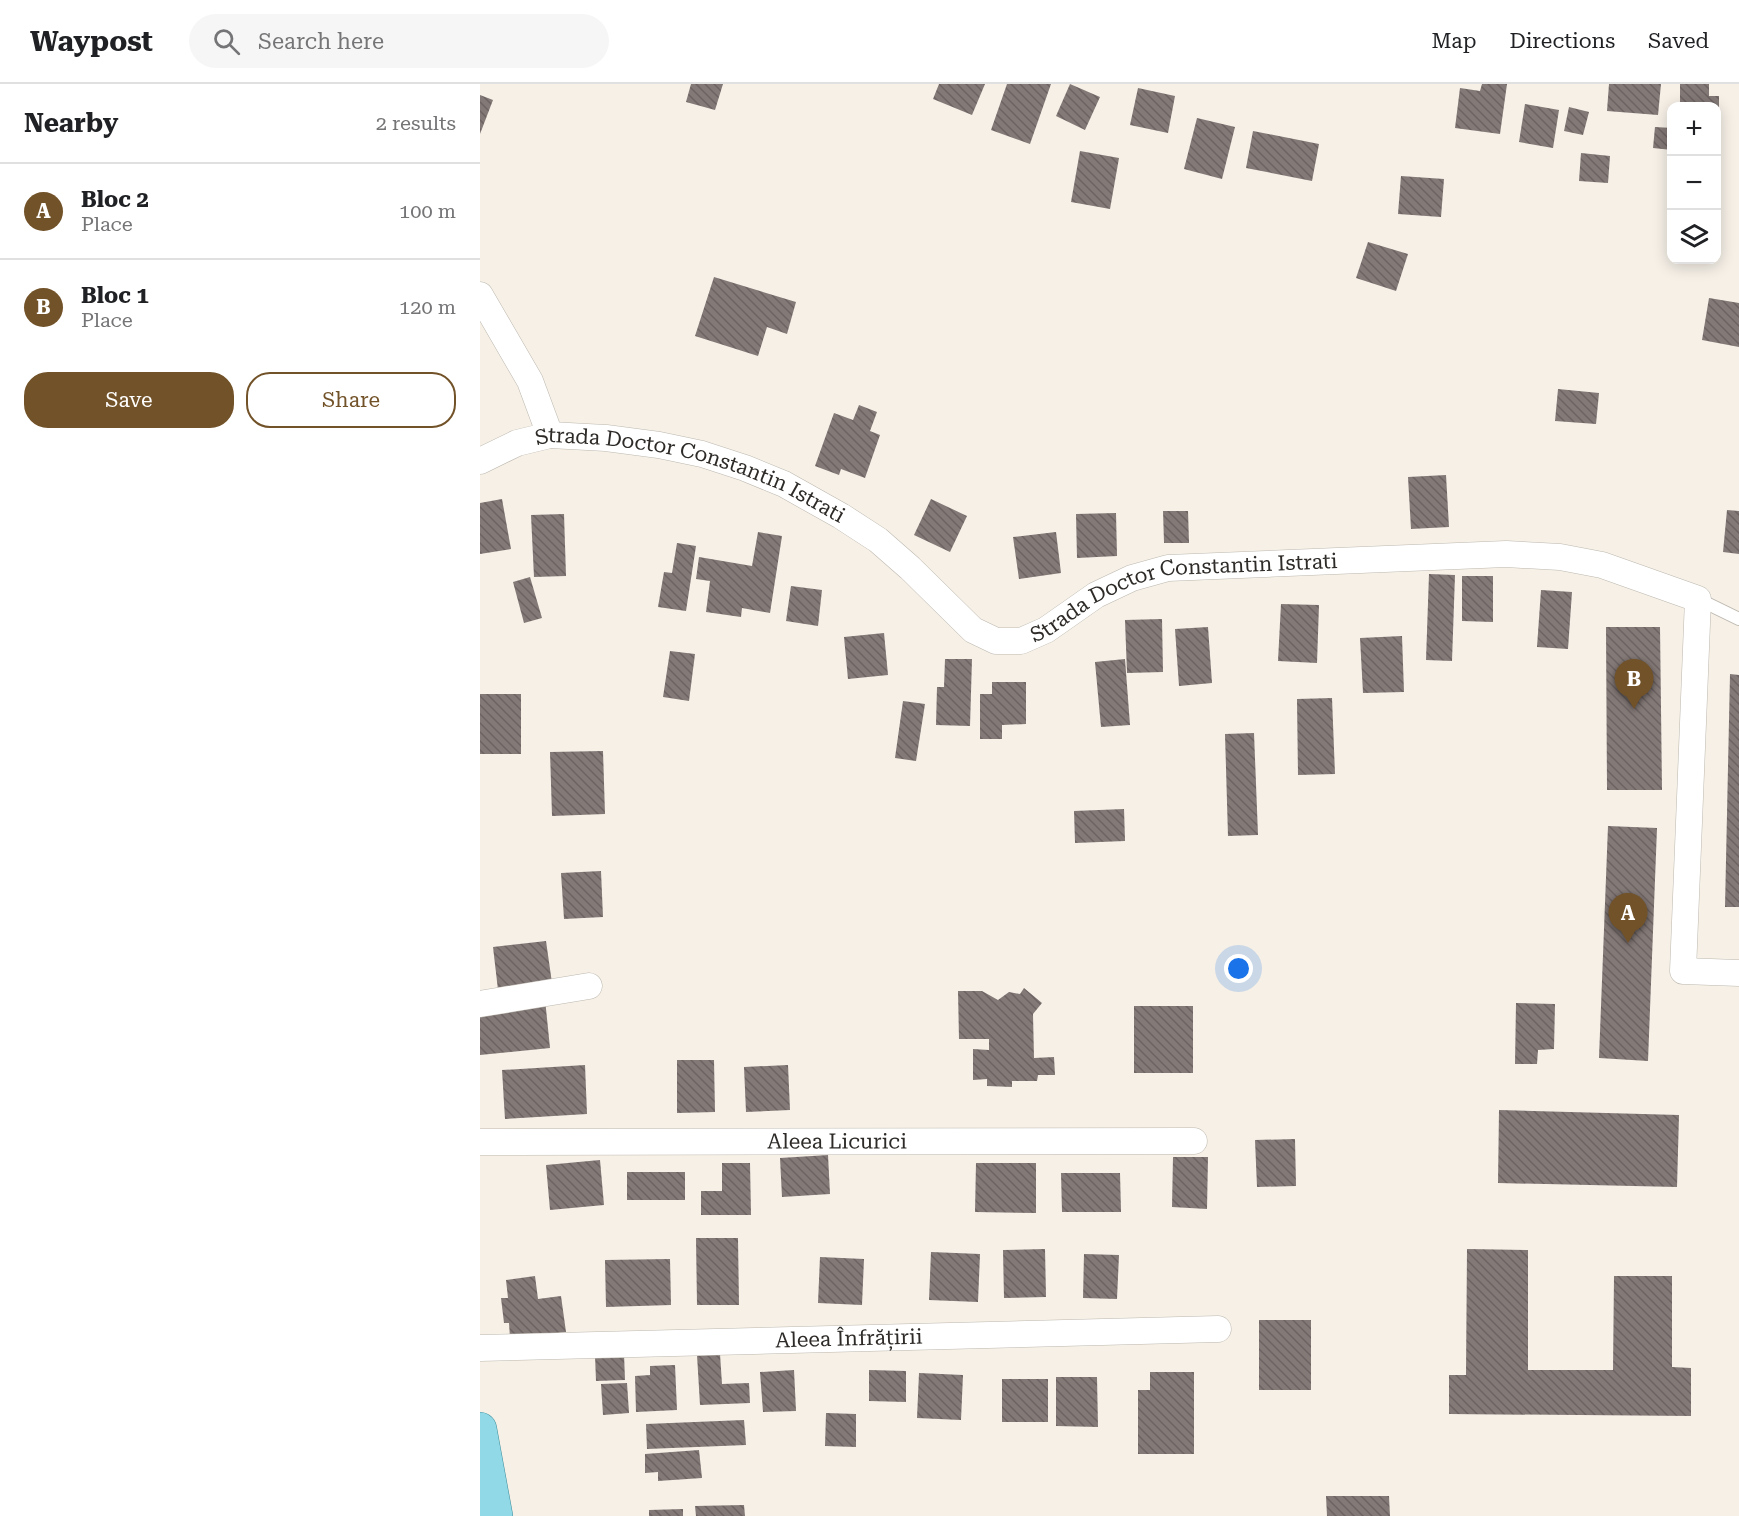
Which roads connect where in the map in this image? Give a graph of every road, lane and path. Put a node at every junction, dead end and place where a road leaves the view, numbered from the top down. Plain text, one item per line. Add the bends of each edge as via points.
1 (480, 295) edge
2 (550, 435) junction
3 (480, 462) edge
4 (1698, 599) junction
5 (1739, 619) edge
6 (1739, 973) edge
7 (589, 986) dead end
8 (480, 1004) edge
9 (1194, 1141) dead end
10 (480, 1142) edge
11 (1218, 1329) dead end
12 (480, 1348) edge
13 (480, 1429) edge
14 (490, 1512) edge

1 - 2 street via 530,381
2 - 3 street, Strada Doctor Constantin Istrati via 516,443
2 - 4 street, Strada Doctor Constantin Istrati via 606,438 702,454 784,484 878,540 973,630 996,641 1021,641 1046,630 1096,595 1132,578 1168,568 1506,554 1560,557 1602,565
4 - 5 lane
4 - 6 street via 1683,971
7 - 8 street
9 - 10 street, Aleea Licurici
11 - 12 street, Aleea Înfrățirii
13 - 14 main road

